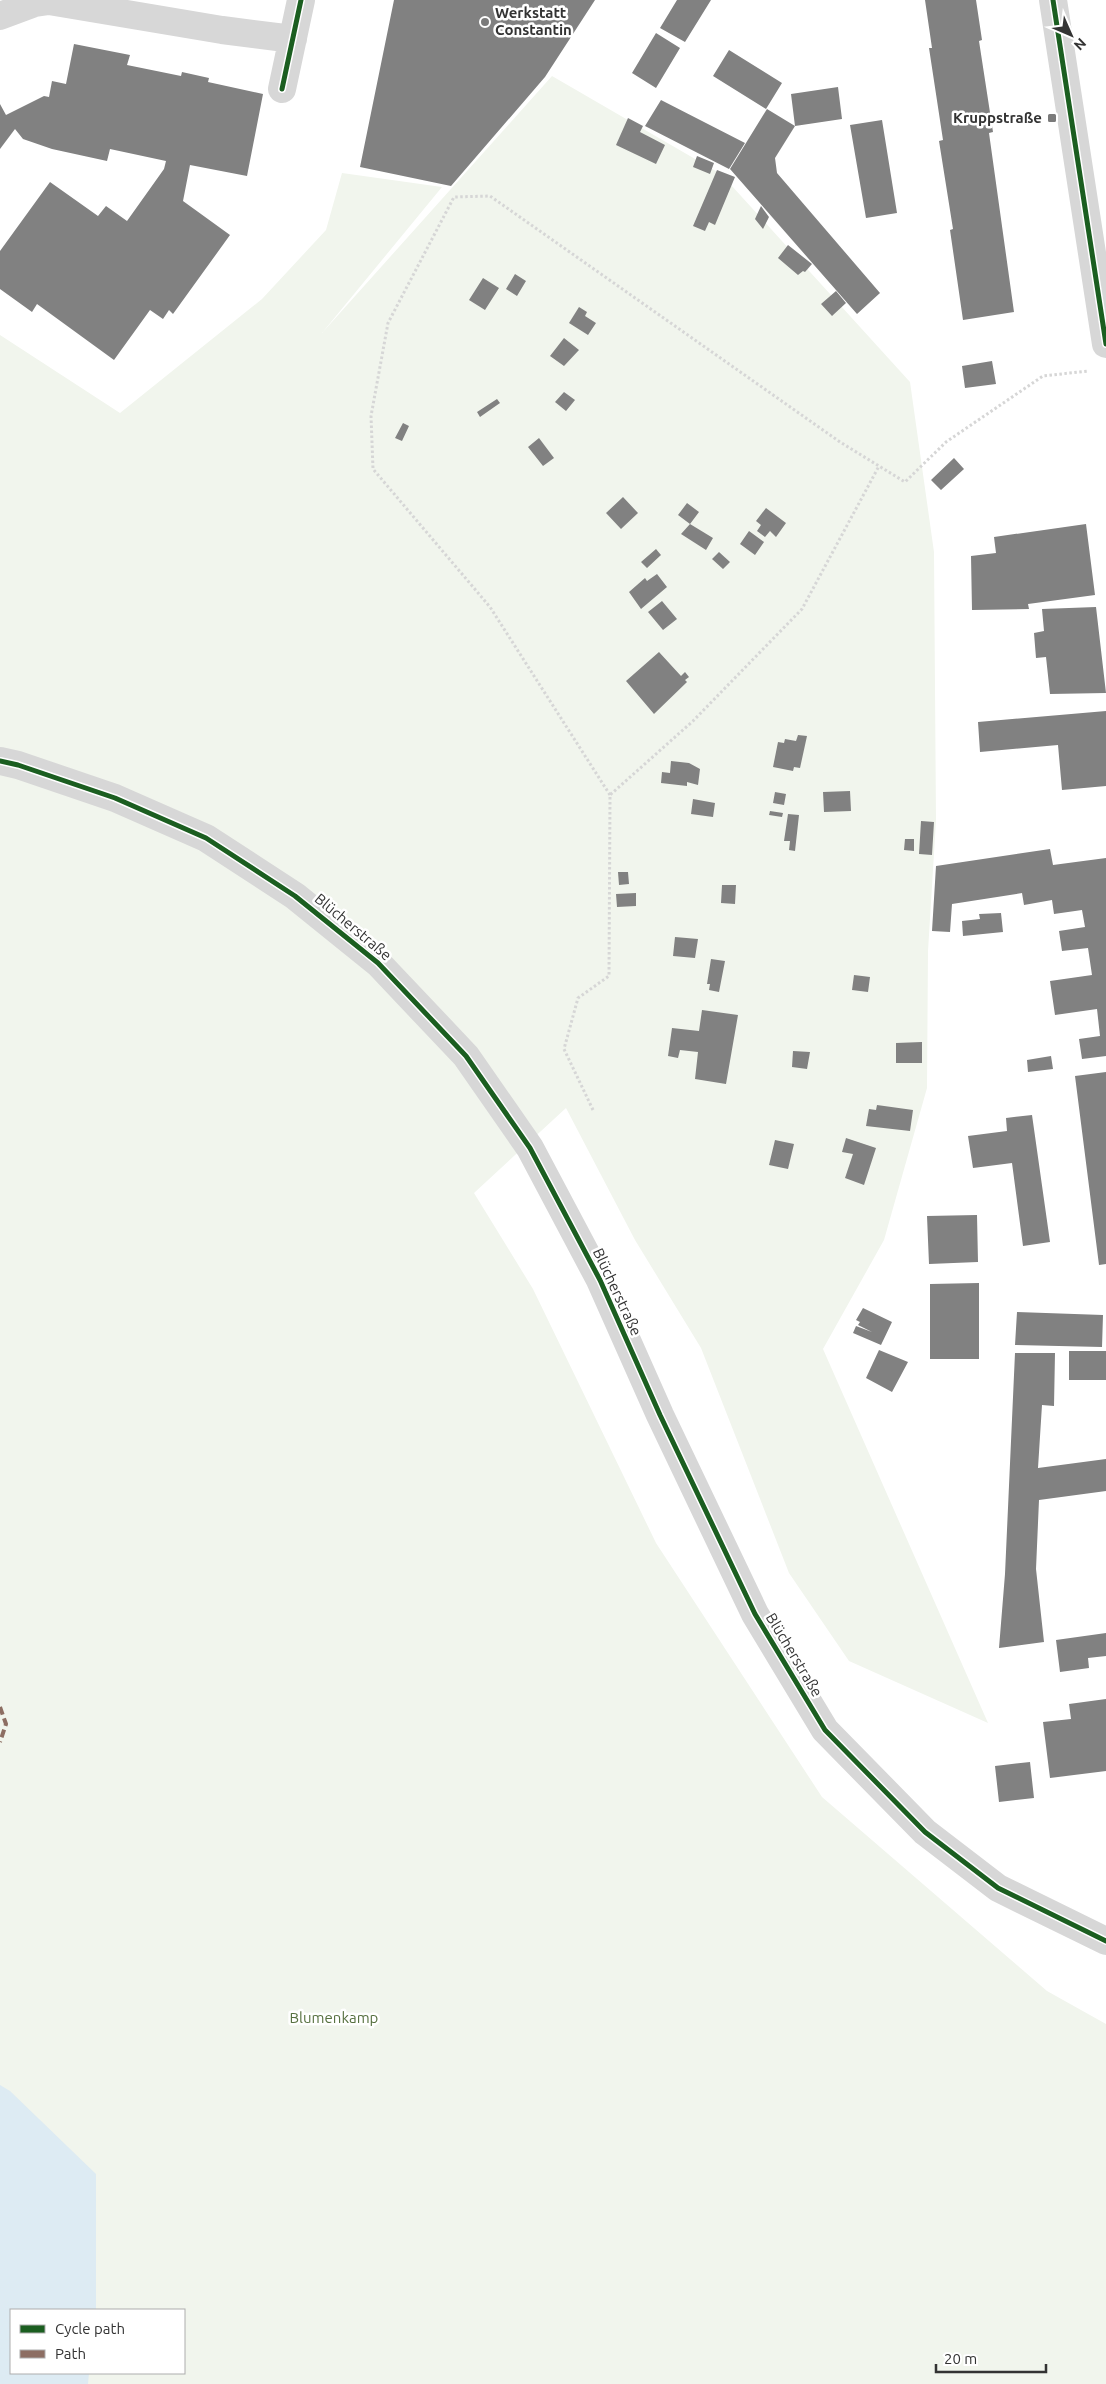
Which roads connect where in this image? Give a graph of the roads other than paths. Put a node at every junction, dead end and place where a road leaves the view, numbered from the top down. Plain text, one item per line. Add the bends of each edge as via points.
1 (301, 0) edge
2 (1053, 0) edge
3 (0, 16) edge
4 (293, 39) junction
5 (282, 89) dead end
6 (1106, 344) edge
7 (0, 761) edge
8 (1106, 1941) edge

1 - 4 street
2 - 6 street
3 - 4 street via 49,1
4 - 5 street
7 - 8 street, Blücherstraße via 114,798 214,843 295,896 378,963 466,1056 530,1148 600,1280 755,1614 825,1730 925,1832 998,1888

